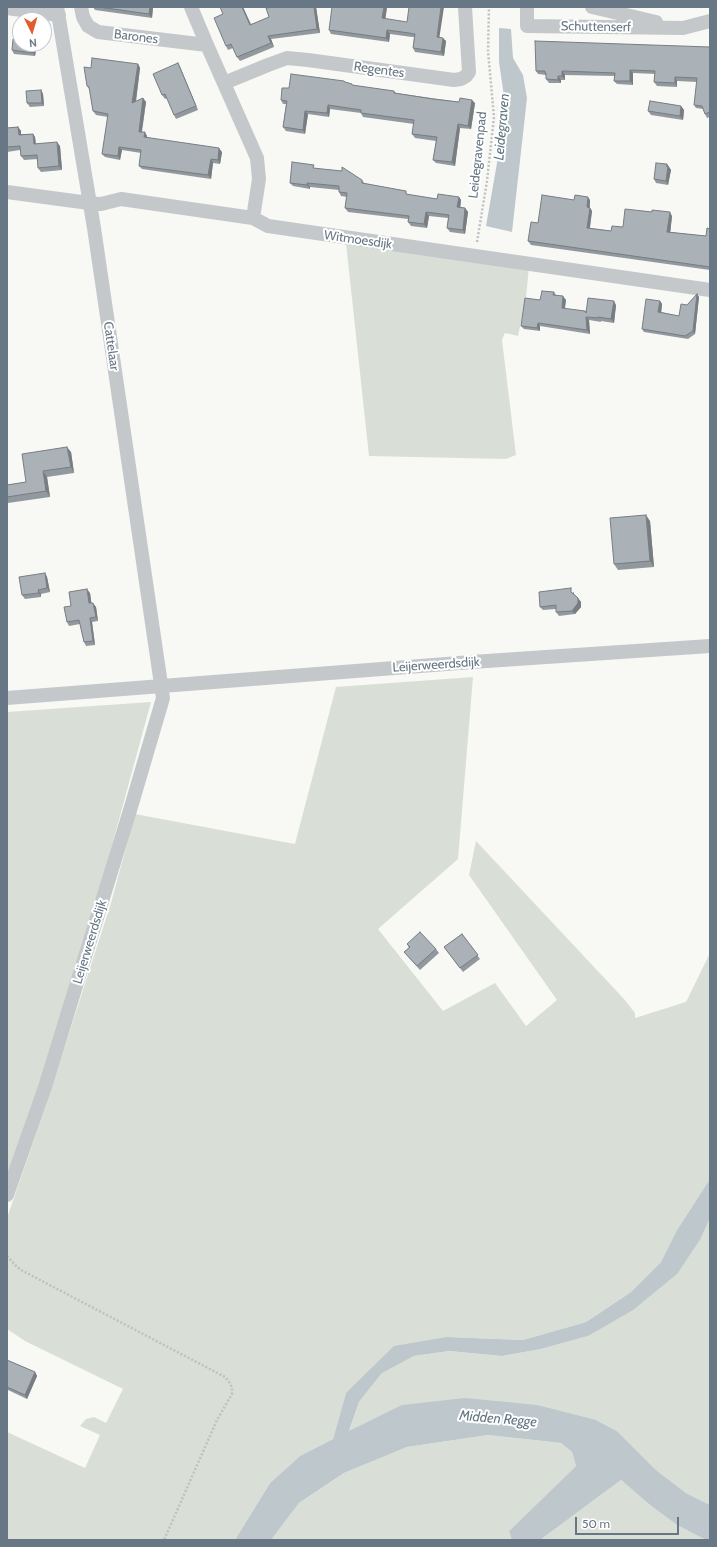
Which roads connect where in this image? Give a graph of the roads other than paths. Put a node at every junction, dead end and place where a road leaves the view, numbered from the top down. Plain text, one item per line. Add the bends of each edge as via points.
1 (81, 7) edge
2 (191, 7) edge
3 (465, 7) edge
4 (527, 7) edge
5 (592, 7) edge
6 (7, 8) edge
7 (58, 11) edge
8 (710, 21) edge
9 (683, 28) junction
10 (207, 45) junction
11 (224, 83) junction
12 (7, 192) edge
13 (89, 203) junction
14 (253, 218) junction
15 (710, 290) edge
16 (710, 646) edge
17 (161, 686) junction
18 (7, 698) edge
19 (7, 1194) edge

1 - 10 street, Barones via 88,26 98,32
2 - 10 street
3 - 11 street, Regentes via 469,72 461,79 287,58
4 - 9 street, Schuttenserf via 527,26
5 - 9 street, Schuttenserf
6 - 7 street
7 - 13 street, Cattelaar
8 - 9 street, Schuttenserf
10 - 11 street
11 - 14 street via 257,158 259,179
12 - 13 street, Witmoesdijk
13 - 14 street, Witmoesdijk via 101,204 121,199
13 - 17 street, Cattelaar
14 - 15 street, Witmoesdijk via 268,226
16 - 17 street, Leijerweerdsdijk
17 - 18 street, Leijerweerdsdijk
17 - 19 street, Leijerweerdsdijk via 163,698 132,807 45,1086

